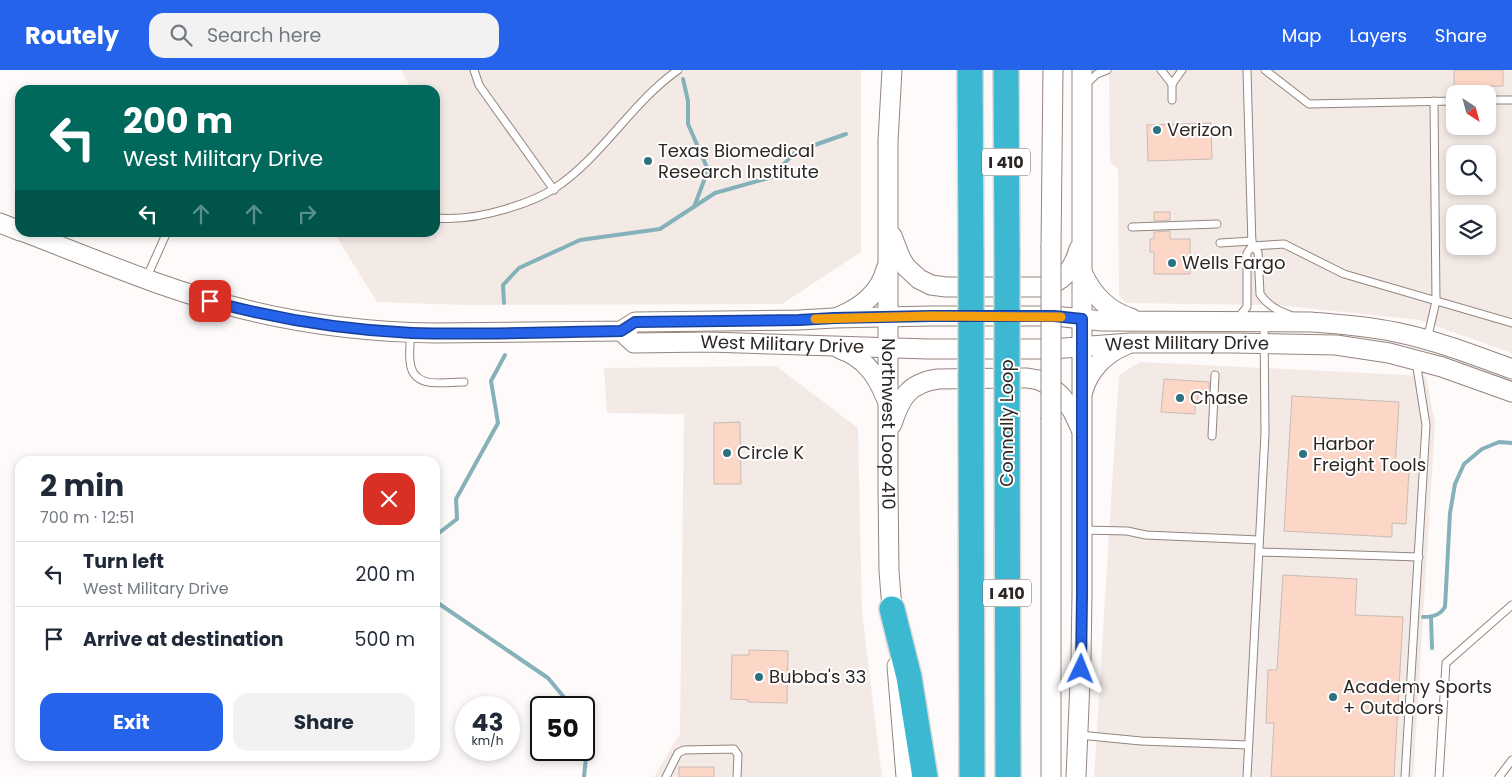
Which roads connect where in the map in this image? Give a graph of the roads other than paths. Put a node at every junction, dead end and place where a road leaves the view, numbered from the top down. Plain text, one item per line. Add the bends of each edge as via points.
1 (474, 70) edge
2 (678, 70) edge
3 (892, 70) edge
4 (970, 70) edge
5 (1006, 70) edge
6 (1052, 70) edge
7 (1082, 70) edge
8 (1107, 70) edge
9 (1161, 70) edge
10 (1182, 70) edge
11 (1247, 70) edge
12 (1265, 70) edge
13 (1172, 84) junction
14 (1082, 90) junction
15 (1172, 100) dead end
16 (1496, 100) edge
17 (1512, 100) edge
18 (1434, 101) junction
19 (1446, 101) edge
20 (554, 190) junction
21 (440, 218) edge
22 (888, 223) junction
23 (0, 224) edge
24 (1217, 224) dead end
25 (1132, 227) dead end
26 (15, 229) edge
27 (1082, 232) junction
28 (37, 237) edge
29 (165, 237) edge
30 (1220, 243) dead end
31 (1252, 244) junction
32 (888, 263) junction
33 (1082, 271) junction
34 (146, 279) junction
35 (1436, 301) junction
36 (888, 317) junction
37 (834, 318) junction
38 (1082, 319) junction
39 (1147, 321) junction
40 (1233, 322) junction
41 (1264, 322) junction
42 (1311, 322) junction
43 (1512, 323) edge
44 (621, 331) junction
45 (411, 333) junction
46 (1427, 340) junction
47 (1130, 343) junction
48 (1264, 343) junction
49 (1082, 346) junction
50 (827, 347) junction
51 (1361, 348) junction
52 (888, 349) junction
53 (1416, 360) junction
54 (1512, 369) edge
55 (1214, 375) dead end
56 (464, 382) dead end
57 (1512, 392) edge
58 (1082, 397) junction
59 (888, 403) junction
60 (1082, 430) junction
61 (888, 435) junction
62 (1212, 436) dead end
63 (1082, 530) junction
64 (1259, 540) junction
65 (1259, 552) junction
66 (1419, 557) junction
67 (1512, 605) edge
68 (892, 609) junction
69 (1078, 735) junction
70 (1248, 745) junction
71 (1512, 760) edge
72 (666, 777) edge
73 (738, 777) edge
74 (906, 777) edge
75 (925, 777) edge
76 (972, 777) edge
77 (1008, 777) edge
78 (1051, 777) edge
79 (1076, 777) edge
80 (1247, 777) edge
81 (1405, 777) edge
82 (1439, 777) edge
83 (1499, 777) edge

1 - 20 lane via 479,85
2 - 20 lane via 661,82 593,156
3 - 22 main road, Northwest Loop 410
4 - 76 highway, Connally Loop / I 410, bridge
5 - 77 highway, Connally Loop / I 410, bridge
6 - 78 main road, bridge
7 - 14 main road
8 - 14 lane via 1097,74
9 - 13 lane
10 - 13 lane
11 - 31 lane
12 - 18 lane via 1309,104
13 - 15 lane
14 - 27 main road
16 - 17 lane
18 - 19 lane
18 - 35 lane
20 - 21 lane via 488,215
22 - 27 main road via 901,259 910,271 925,283 946,287 1050,285 1074,264
22 - 32 main road, Northwest Loop 410
23 - 26 main road
24 - 25 lane
27 - 33 main road
28 - 34 main road, West Military Drive
29 - 34 lane
30 - 31 lane
31 - 35 lane via 1284,244 1344,274
31 - 40 lane via 1247,253 1247,307
31 - 42 lane via 1258,252 1260,294 1264,300 1281,312
32 - 36 main road, Northwest Loop 410
32 - 37 main road via 882,282 869,298
33 - 38 main road
33 - 39 main road via 1099,299 1110,309 1123,316
34 - 45 main road, West Military Drive via 219,303 291,320
35 - 43 lane
35 - 46 lane
36 - 37 main road, West Military Drive
36 - 38 main road, West Military Drive via 1054,316
36 - 52 main road, Northwest Loop 410
37 - 44 main road, West Military Drive via 635,322
38 - 39 main road, West Military Drive
38 - 49 main road
39 - 40 main road, West Military Drive
40 - 41 main road, West Military Drive
41 - 42 main road, West Military Drive
41 - 48 lane
42 - 46 main road, West Military Drive via 1395,332
44 - 45 main road, West Military Drive
44 - 50 main road, West Military Drive via 634,342
45 - 56 lane via 411,371 418,380 427,383
46 - 51 main road via 1419,350 1402,346
46 - 54 main road, West Military Drive
47 - 48 main road, West Military Drive
47 - 49 main road, West Military Drive
47 - 58 main road via 1117,348 1096,366
48 - 51 main road, West Military Drive
48 - 64 lane via 1265,434
49 - 52 main road, West Military Drive via 1052,349
49 - 58 main road
50 - 52 main road, West Military Drive
50 - 59 main road via 847,351 865,363 875,375
51 - 53 main road, West Military Drive
52 - 59 main road, Northwest Loop 410
53 - 57 main road, West Military Drive via 1442,366
53 - 66 lane via 1426,425
55 - 62 lane
58 - 60 main road
59 - 61 main road, Northwest Loop 410
60 - 61 main road via 1060,395 1039,380 938,378 921,383 906,393
60 - 63 main road
61 - 68 main road, Northwest Loop 410 via 888,547
63 - 64 lane
63 - 69 main road
64 - 65 lane
65 - 66 lane
65 - 70 lane
66 - 81 lane
67 - 82 lane via 1446,664
68 - 74 main road, Northwest Loop 410
68 - 75 highway via 909,678
69 - 70 lane
69 - 79 main road
70 - 80 lane
71 - 83 lane
72 - 73 lane via 678,753 684,750 734,749 738,754

